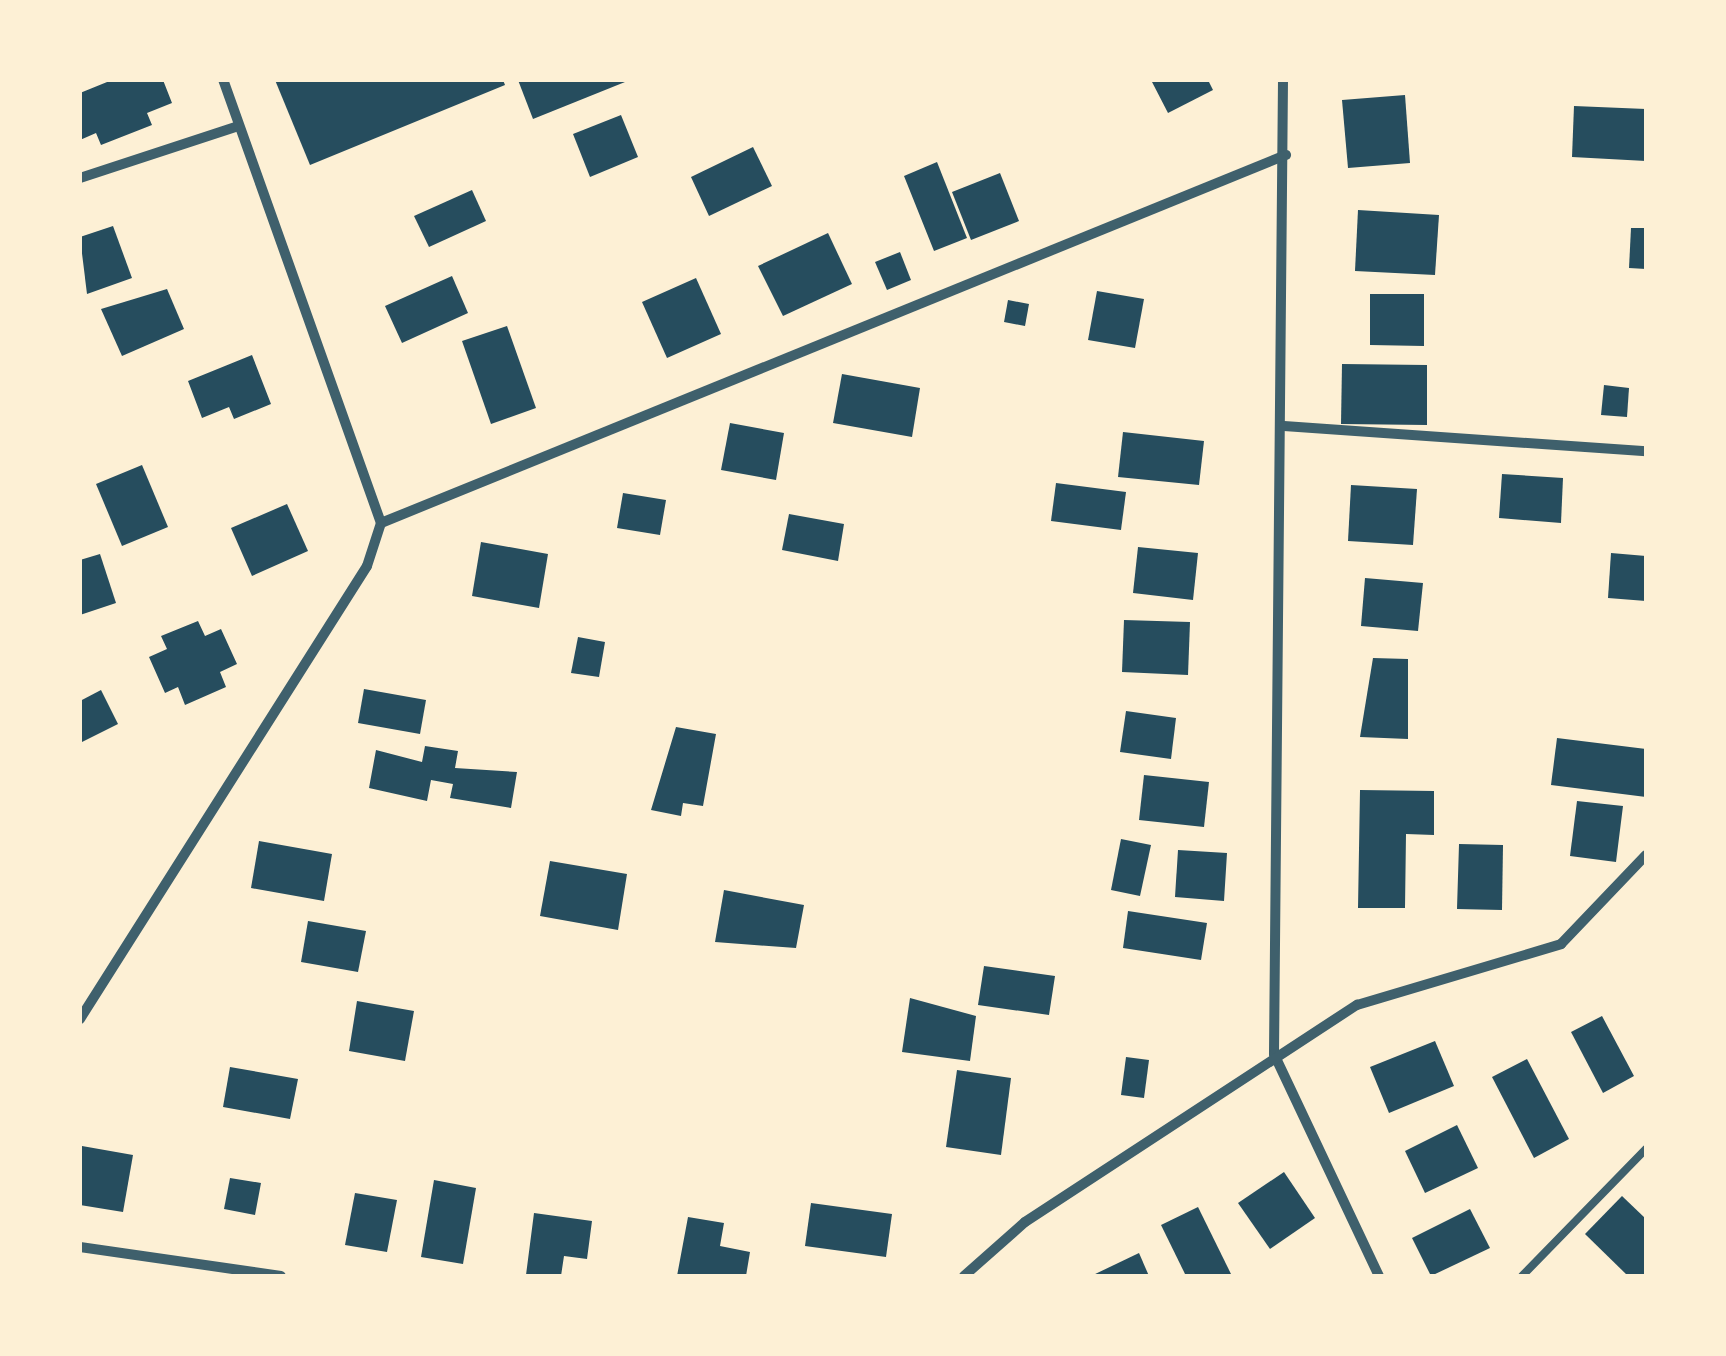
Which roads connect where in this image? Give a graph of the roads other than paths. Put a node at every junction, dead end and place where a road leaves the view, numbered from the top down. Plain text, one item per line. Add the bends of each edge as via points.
1 (223, 80) edge
2 (1283, 80) edge
3 (238, 126) junction
4 (1286, 155) junction
5 (80, 178) edge
6 (1284, 426) junction
7 (1646, 451) edge
8 (381, 522) junction
9 (1646, 855) edge
10 (80, 1019) edge
11 (1274, 1054) junction
12 (1646, 1149) edge
13 (80, 1247) edge
14 (281, 1276) edge
15 (964, 1276) edge
16 (1379, 1276) edge
17 (1522, 1276) edge

1 - 3 street
2 - 4 street
3 - 5 street
3 - 8 street
4 - 6 street
4 - 8 street
6 - 7 street
6 - 11 street
8 - 10 street via 367,566
9 - 11 street via 1561,944 1357,1005
11 - 15 street via 1024,1222
11 - 16 street
12 - 17 lane
13 - 14 street

